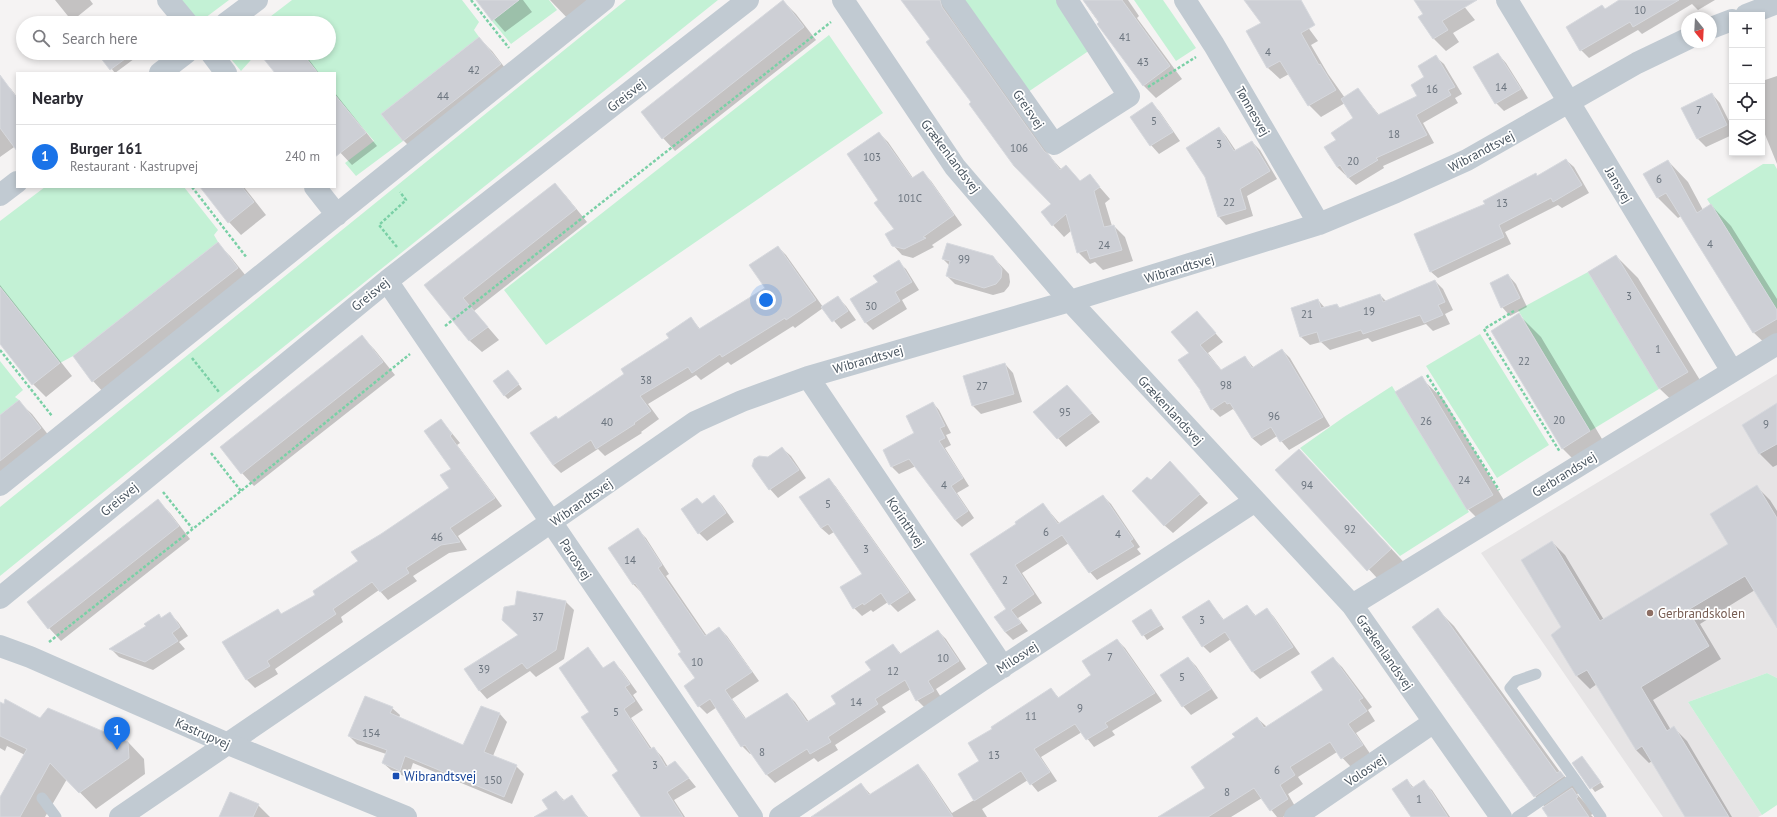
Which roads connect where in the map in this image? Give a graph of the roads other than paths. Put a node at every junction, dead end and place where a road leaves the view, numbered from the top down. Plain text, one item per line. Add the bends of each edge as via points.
1 (168, 0) edge
2 (257, 0) edge
3 (604, 0) edge
4 (748, 0) edge
5 (952, 0) edge
6 (1067, 0) edge
7 (1185, 0) edge
8 (1506, 0) edge
9 (1777, 3) edge
10 (846, 4) edge
11 (1754, 12) edge
12 (181, 16) edge
13 (235, 16) edge
14 (1729, 21) edge
15 (1717, 26) edge
16 (1681, 42) edge
17 (177, 60) edge
18 (216, 60) edge
19 (161, 72) edge
20 (225, 72) edge
21 (1569, 102) junction
22 (16, 183) edge
23 (316, 188) edge
24 (0, 195) edge
25 (337, 215) junction
26 (1319, 224) junction
27 (387, 281) junction
28 (1070, 301) junction
29 (1777, 344) edge
30 (1732, 371) junction
31 (808, 377) junction
32 (0, 485) edge
33 (1255, 501) junction
34 (551, 523) junction
35 (0, 598) edge
36 (1352, 605) junction
37 (0, 646) edge
38 (1003, 667) junction
39 (1536, 674) dead end
40 (1434, 722) junction
41 (226, 743) junction
42 (1574, 778) junction
43 (42, 798) dead end
44 (56, 817) edge
45 (120, 817) edge
46 (406, 817) edge
47 (752, 817) edge
48 (780, 817) edge
49 (1295, 817) edge
50 (1501, 817) edge
51 (1516, 817) edge
52 (1601, 817) edge

1 - 12 street
2 - 13 street
3 - 25 street
4 - 27 street, Greisvej
5 - 6 street, Greisvej via 1054,144 1129,96
7 - 26 street, Tønnesvej
8 - 21 street, Jansvej
9 - 11 street
10 - 28 street, Grækenlandsvej via 955,167
14 - 15 street
16 - 21 street, Wibrandtsvej via 1637,63
17 - 19 street
18 - 20 street
21 - 26 street, Wibrandtsvej via 1467,160
21 - 30 street, Jansvej
22 - 24 street
23 - 25 street
25 - 32 street
26 - 28 street, Wibrandtsvej
27 - 34 street, Parosvej
27 - 35 street, Greisvej
28 - 31 street, Wibrandtsvej
28 - 33 street, Grækenlandsvej
29 - 30 street, Gerbrandsvej
30 - 36 street, Gerbrandsvej
31 - 34 street, Wibrandtsvej via 742,401 695,422
31 - 38 street, Korinthvej
33 - 36 street, Grækenlandsvej
33 - 38 street, Milosvej
34 - 41 street, Wibrandtsvej
34 - 47 street, Parosvej
36 - 40 street, Grækenlandsvej
37 - 41 street, Kastrupvej
38 - 48 street, Milosvej
39 - 42 lane via 1516,681 1510,688
40 - 49 street, Volosvej
40 - 50 street, Grækenlandsvej
41 - 45 street, Wibrandtsvej
41 - 46 street, Kastrupvej
42 - 51 lane
42 - 52 lane
43 - 44 lane

